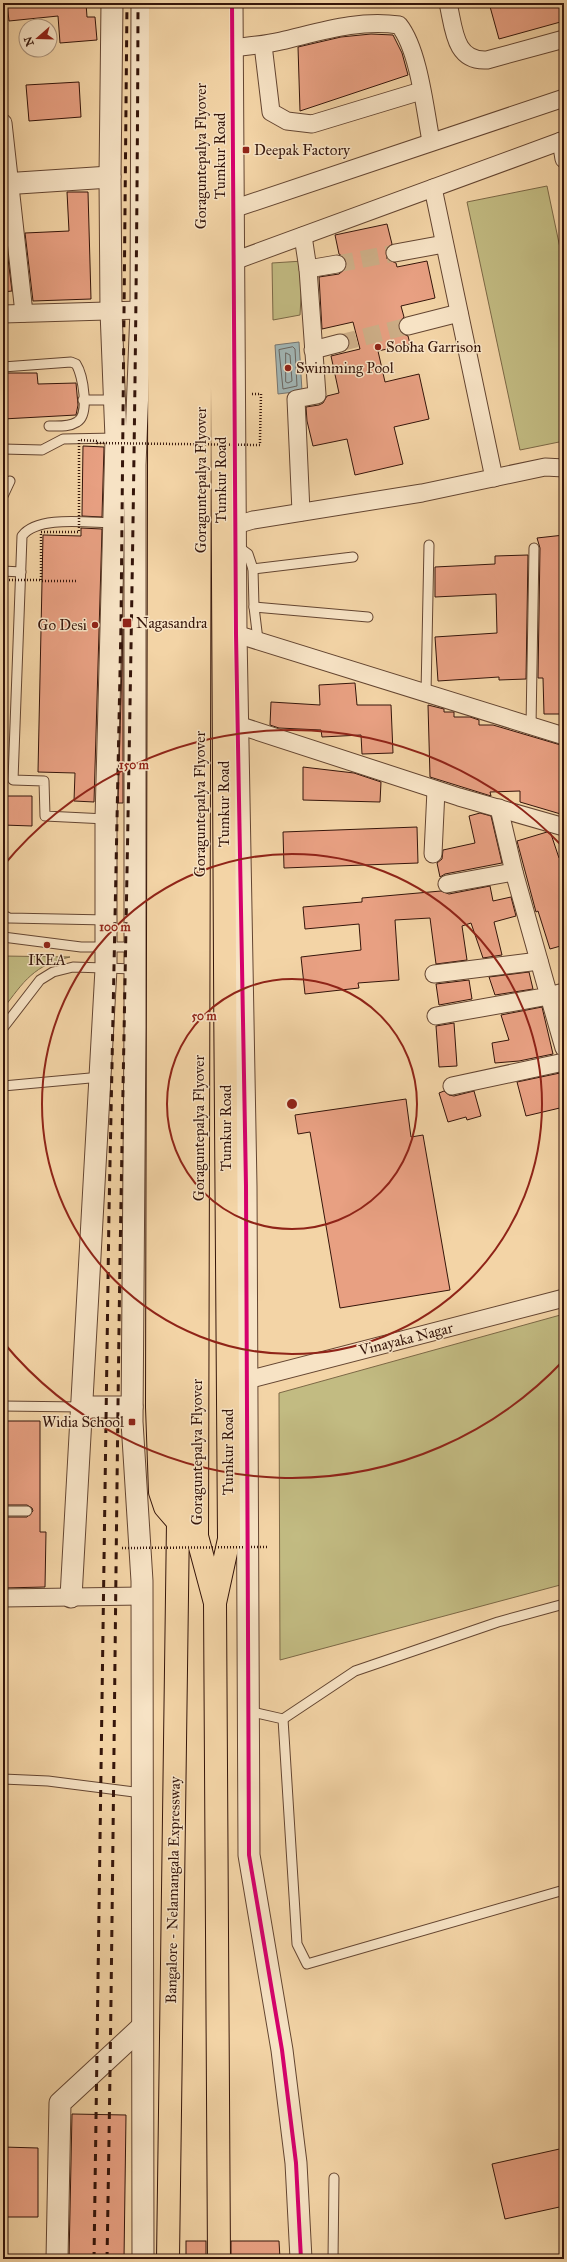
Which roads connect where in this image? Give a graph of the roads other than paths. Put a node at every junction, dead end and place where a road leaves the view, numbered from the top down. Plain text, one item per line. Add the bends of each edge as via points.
1 (112, 3) edge
2 (142, 3) edge
3 (160, 3) edge
4 (180, 3) edge
5 (201, 3) edge
6 (220, 3) edge
7 (232, 3) edge
8 (448, 3) edge
9 (564, 39) edge
10 (263, 45) junction
11 (231, 48) junction
12 (421, 91) junction
13 (564, 98) edge
14 (3, 123) edge
15 (431, 141) junction
16 (562, 141) edge
17 (564, 159) edge
18 (110, 177) junction
19 (6, 184) edge
20 (432, 188) junction
21 (233, 209) junction
22 (303, 236) junction
23 (444, 244) junction
24 (395, 253) tunnel mouth
25 (234, 261) junction
26 (337, 264) tunnel mouth
27 (308, 269) junction
28 (140, 310) junction
29 (111, 311) junction
30 (24, 313) junction
31 (459, 313) junction
32 (3, 314) edge
33 (408, 326) tunnel mouth
34 (340, 343) tunnel mouth
35 (314, 350) junction
36 (3, 367) edge
37 (83, 400) junction
38 (106, 400) junction
39 (49, 426) dead end
40 (116, 438) junction
41 (3, 450) edge
42 (564, 468) edge
43 (494, 478) junction
44 (10, 481) dead end
45 (3, 496) edge
46 (301, 512) junction
47 (114, 523) junction
48 (236, 535) junction
49 (429, 545) dead end
50 (534, 548) dead end
51 (353, 557) dead end
52 (253, 569) junction
53 (3, 571) edge
54 (21, 572) junction
55 (254, 607) junction
56 (368, 617) dead end
57 (236, 634) junction
58 (258, 640) junction
59 (426, 693) junction
60 (238, 725) junction
61 (531, 726) junction
62 (564, 736) edge
63 (436, 790) junction
64 (499, 808) junction
65 (106, 819) junction
66 (564, 826) edge
67 (433, 854) dead end
68 (514, 872) junction
69 (447, 884) dead end
70 (3, 915) edge
71 (107, 920) junction
72 (3, 937) edge
73 (106, 946) junction
74 (135, 947) junction
75 (539, 961) junction
76 (106, 969) junction
77 (135, 969) junction
78 (434, 974) dead end
79 (557, 994) edge
80 (436, 1016) dead end
81 (3, 1028) edge
82 (564, 1048) edge
83 (564, 1062) edge
84 (101, 1077) junction
85 (3, 1086) edge
86 (452, 1086) dead end
87 (564, 1298) edge
88 (247, 1380) junction
89 (3, 1406) edge
90 (81, 1407) junction
91 (132, 1407) junction
92 (3, 1511) edge
93 (27, 1511) dead end
94 (178, 1522) junction
95 (142, 1596) junction
96 (71, 1597) junction
97 (3, 1598) edge
98 (215, 1603) junction
99 (564, 1604) edge
100 (248, 1711) junction
101 (283, 1719) junction
102 (3, 1780) edge
103 (142, 1793) junction
104 (564, 1890) edge
105 (142, 2027) junction
106 (334, 2178) dead end
107 (57, 2259) edge
108 (143, 2259) edge
109 (168, 2259) edge
110 (219, 2259) edge
111 (301, 2259) edge
112 (333, 2259) edge

1 - 18 street
2 - 28 street
3 - 94 highway via 156,1407 160,1492 165,1507
4 - 94 highway, Goraguntepalya Flyover
5 - 98 highway, Goraguntepalya Flyover via 197,1536
6 - 98 highway, Tumkur Road via 220,445 229,1539
7 - 11 street
8 - 9 street via 459,46 466,55 476,61
10 - 11 street
10 - 12 street via 325,29 378,22 399,25 406,34
10 - 12 street via 271,112 287,121 312,124
11 - 21 street
12 - 15 street
13 - 15 street
14 - 19 street
15 - 21 street
16 - 17 street
16 - 20 street
18 - 19 street
18 - 29 street
19 - 30 street
20 - 22 street
20 - 23 street
21 - 25 street
22 - 25 street
22 - 27 street
23 - 24 street
23 - 31 street
25 - 48 street
26 - 27 street
27 - 35 street
28 - 29 street
28 - 74 street via 135,465
29 - 30 street
29 - 38 street
30 - 32 street
31 - 33 street
31 - 43 street
34 - 35 street
35 - 46 street via 317,395 296,399
36 - 37 lane via 71,362 76,364 83,381
37 - 38 lane
37 - 39 lane via 84,413 79,422 69,426
38 - 40 street
40 - 41 lane via 63,439 42,450
40 - 47 street
42 - 43 street via 545,467
43 - 46 street via 422,493
44 - 45 lane
46 - 48 street via 253,520
47 - 54 lane via 52,522 27,529 22,536
47 - 65 street
48 - 52 lane via 248,554
48 - 57 street
49 - 59 lane
50 - 61 lane
51 - 52 lane
52 - 55 lane
53 - 54 lane
54 - 65 lane via 13,780 44,781 45,816
55 - 56 lane
55 - 58 lane
57 - 58 street
57 - 60 street
58 - 59 street
59 - 61 street
60 - 63 street
60 - 88 street
61 - 62 street
63 - 64 street
63 - 67 street
64 - 66 street
64 - 68 street
65 - 71 street
68 - 69 street
68 - 75 street
70 - 71 lane via 9,918
71 - 73 street
72 - 73 lane via 81,947
73 - 74 lane
73 - 76 street
74 - 77 street
75 - 78 street
75 - 79 street
76 - 77 lane
76 - 81 lane via 73,967 53,972 40,980
76 - 84 street
77 - 91 street
79 - 80 street
79 - 82 street
83 - 86 street
84 - 85 lane
84 - 90 street
87 - 88 street, Vinayaka Nagar
88 - 100 street
89 - 90 lane
90 - 91 street
90 - 96 street
91 - 95 street
92 - 93 lane
94 - 109 highway, Bangalore - Nelamangala Expressway
95 - 96 street
95 - 103 street
96 - 97 street
98 - 110 highway
99 - 101 lane via 491,1625 355,1672
100 - 101 lane
100 - 111 street via 249,1855 283,2058 296,2163
101 - 104 lane via 297,1944 307,1964
102 - 103 lane via 48,1781
103 - 105 street
105 - 107 street via 60,2103
105 - 108 street
106 - 112 lane

